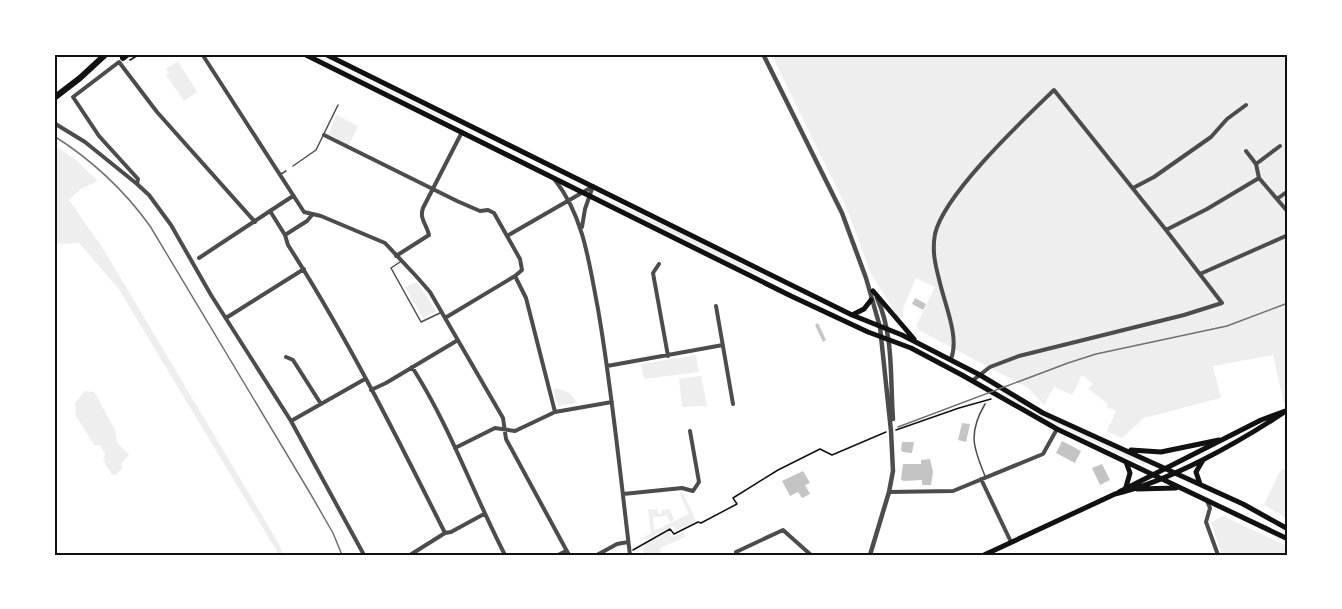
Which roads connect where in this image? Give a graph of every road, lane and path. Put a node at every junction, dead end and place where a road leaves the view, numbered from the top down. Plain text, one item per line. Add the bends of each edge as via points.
1 (106, 54) edge
2 (202, 54) edge
3 (304, 54) edge
4 (325, 54) edge
5 (764, 54) edge
6 (54, 98) edge
7 (338, 105) dead end
8 (1246, 105) dead end
9 (54, 123) edge
10 (462, 132) junction
11 (324, 135) junction
12 (1280, 146) dead end
13 (1246, 151) dead end
14 (1256, 164) junction
15 (293, 166) dead end
16 (286, 171) dead end
17 (280, 174) junction
18 (552, 176) junction
19 (1259, 178) junction
20 (137, 184) junction
21 (593, 186) junction
22 (432, 188) junction
23 (1133, 188) junction
24 (1288, 191) edge
25 (582, 192) junction
26 (293, 196) junction
27 (590, 196) junction
28 (1277, 199) junction
29 (569, 200) junction
30 (270, 211) junction
31 (1288, 212) edge
32 (312, 215) junction
33 (255, 222) junction
34 (582, 230) junction
35 (1166, 230) junction
36 (1288, 235) edge
37 (285, 236) junction
38 (507, 236) junction
39 (396, 256) junction
40 (199, 258) dead end
41 (401, 262) junction
42 (658, 264) dead end
43 (304, 269) junction
44 (1200, 274) junction
45 (515, 276) junction
46 (866, 278) junction
47 (796, 287) junction
48 (873, 291) junction
49 (791, 296) junction
50 (871, 300) junction
51 (716, 306) dead end
52 (441, 312) junction
53 (852, 315) junction
54 (226, 318) junction
55 (445, 318) junction
56 (880, 327) junction
57 (887, 329) junction
58 (885, 338) junction
59 (458, 340) junction
60 (917, 342) junction
61 (723, 345) junction
62 (668, 356) junction
63 (286, 357) dead end
64 (951, 359) junction
65 (607, 366) junction
66 (412, 367) junction
67 (980, 375) junction
68 (365, 379) junction
69 (972, 381) junction
70 (372, 390) junction
71 (992, 399) dead end
72 (612, 402) junction
73 (321, 404) junction
74 (733, 404) dead end
75 (985, 404) dead end
76 (1285, 411) edge
77 (555, 412) junction
78 (291, 421) junction
79 (505, 429) junction
80 (1057, 429) junction
81 (690, 431) dead end
82 (891, 431) junction
83 (1226, 439) junction
84 (1113, 444) junction
85 (455, 448) junction
86 (1206, 458) junction
87 (1125, 461) junction
88 (1166, 468) junction
89 (1174, 472) junction
90 (1153, 475) junction
91 (983, 478) junction
92 (1160, 478) junction
93 (1201, 485) junction
94 (1126, 487) junction
95 (1178, 488) junction
96 (1132, 490) junction
97 (889, 492) junction
98 (623, 494) junction
99 (1115, 494) junction
100 (1207, 500) junction
101 (484, 514) junction
102 (1288, 530) edge
103 (445, 534) junction
104 (1288, 538) edge
105 (628, 542) junction
106 (1011, 542) junction
107 (736, 552) dead end
108 (567, 553) edge
109 (629, 553) edge
110 (364, 555) edge
111 (410, 555) edge
112 (505, 555) edge
113 (558, 555) edge
114 (597, 555) edge
115 (811, 555) edge
116 (870, 555) edge
117 (984, 555) edge
118 (1218, 555) edge

1 - 6 highway
2 - 17 street
3 - 10 main road
4 - 21 main road
5 - 46 street via 836,199
7 - 11 lane
8 - 23 street via 1227,118 1211,137
9 - 20 street via 85,142
10 - 18 main road
10 - 22 street
11 - 15 lane via 314,153
11 - 22 street
12 - 14 street
13 - 14 street
14 - 19 street
16 - 17 lane
17 - 26 street
18 - 25 main road
18 - 29 street
19 - 28 street
19 - 35 street
20 - 33 street via 138,179 99,136 73,97 120,63 157,112
20 - 54 street via 171,225
21 - 25 street
21 - 27 street
21 - 47 main road
22 - 38 street via 480,211 494,213
22 - 39 street via 421,214 428,237
23 - 35 street
23 - 64 street via 1054,90 986,159 939,222 934,257 955,344
24 - 28 street
25 - 27 main road
25 - 29 street
26 - 30 street
26 - 32 street via 304,212
27 - 34 street
27 - 49 main road
28 - 31 street
29 - 34 street
29 - 38 street
30 - 33 street
30 - 37 street
32 - 37 street
32 - 39 street via 385,243
33 - 40 street
34 - 65 street
35 - 44 street
36 - 44 street
37 - 43 street
38 - 45 street via 520,259 522,270
39 - 41 street
41 - 52 street via 430,292
41 - 52 lane via 391,268 421,322
42 - 62 street via 653,273
43 - 54 street
43 - 68 street
44 - 67 street via 1222,303 1019,356
45 - 55 street
45 - 77 street via 526,298
46 - 48 street
46 - 50 street
47 - 49 main road
47 - 53 main road
48 - 57 street
48 - 60 main road
49 - 58 main road
50 - 53 main road
50 - 56 street
51 - 61 street
52 - 55 street
53 - 56 main road
54 - 78 street
55 - 59 street
56 - 57 main road
56 - 58 street
57 - 58 street
57 - 60 main road
58 - 69 main road
58 - 82 street
59 - 66 street
59 - 79 street via 503,418
60 - 64 main road
61 - 62 street
61 - 74 street
62 - 65 street
63 - 73 street via 293,360
64 - 67 main road
65 - 72 street
66 - 70 street
66 - 85 street
67 - 69 street
67 - 84 main road via 1043,413
68 - 70 street
68 - 73 street
69 - 80 main road
70 - 103 street
71 - 82 path
72 - 77 street
72 - 98 street
73 - 78 street
75 - 91 lane via 973,441
76 - 83 main road
76 - 86 main road
77 - 79 street via 515,431
78 - 110 street
79 - 85 street via 495,428
79 - 108 street via 506,439
80 - 87 main road
80 - 91 street via 1043,454
81 - 98 street via 699,482 693,490
82 - 97 street
82 - 109 path via 832,455 820,449 733,498 736,504 674,534 669,530
83 - 84 main road via 1158,452 1135,451
83 - 88 main road
84 - 88 main road
85 - 101 street
86 - 89 main road
86 - 93 main road via 1196,475
87 - 90 main road
87 - 94 main road via 1130,473
88 - 89 main road
88 - 90 main road
89 - 92 main road
89 - 93 main road
90 - 92 main road
90 - 94 main road
91 - 97 street via 947,492
91 - 106 street
92 - 95 main road
92 - 96 main road
93 - 102 main road
94 - 99 main road
95 - 96 main road
95 - 100 main road
96 - 99 main road
97 - 116 street
98 - 105 street
99 - 106 main road
100 - 104 main road
100 - 118 street via 1210,508 1206,522
101 - 103 street
101 - 112 street
103 - 111 street
105 - 109 street
105 - 114 street
106 - 117 main road
107 - 115 street via 783,530
108 - 113 street

